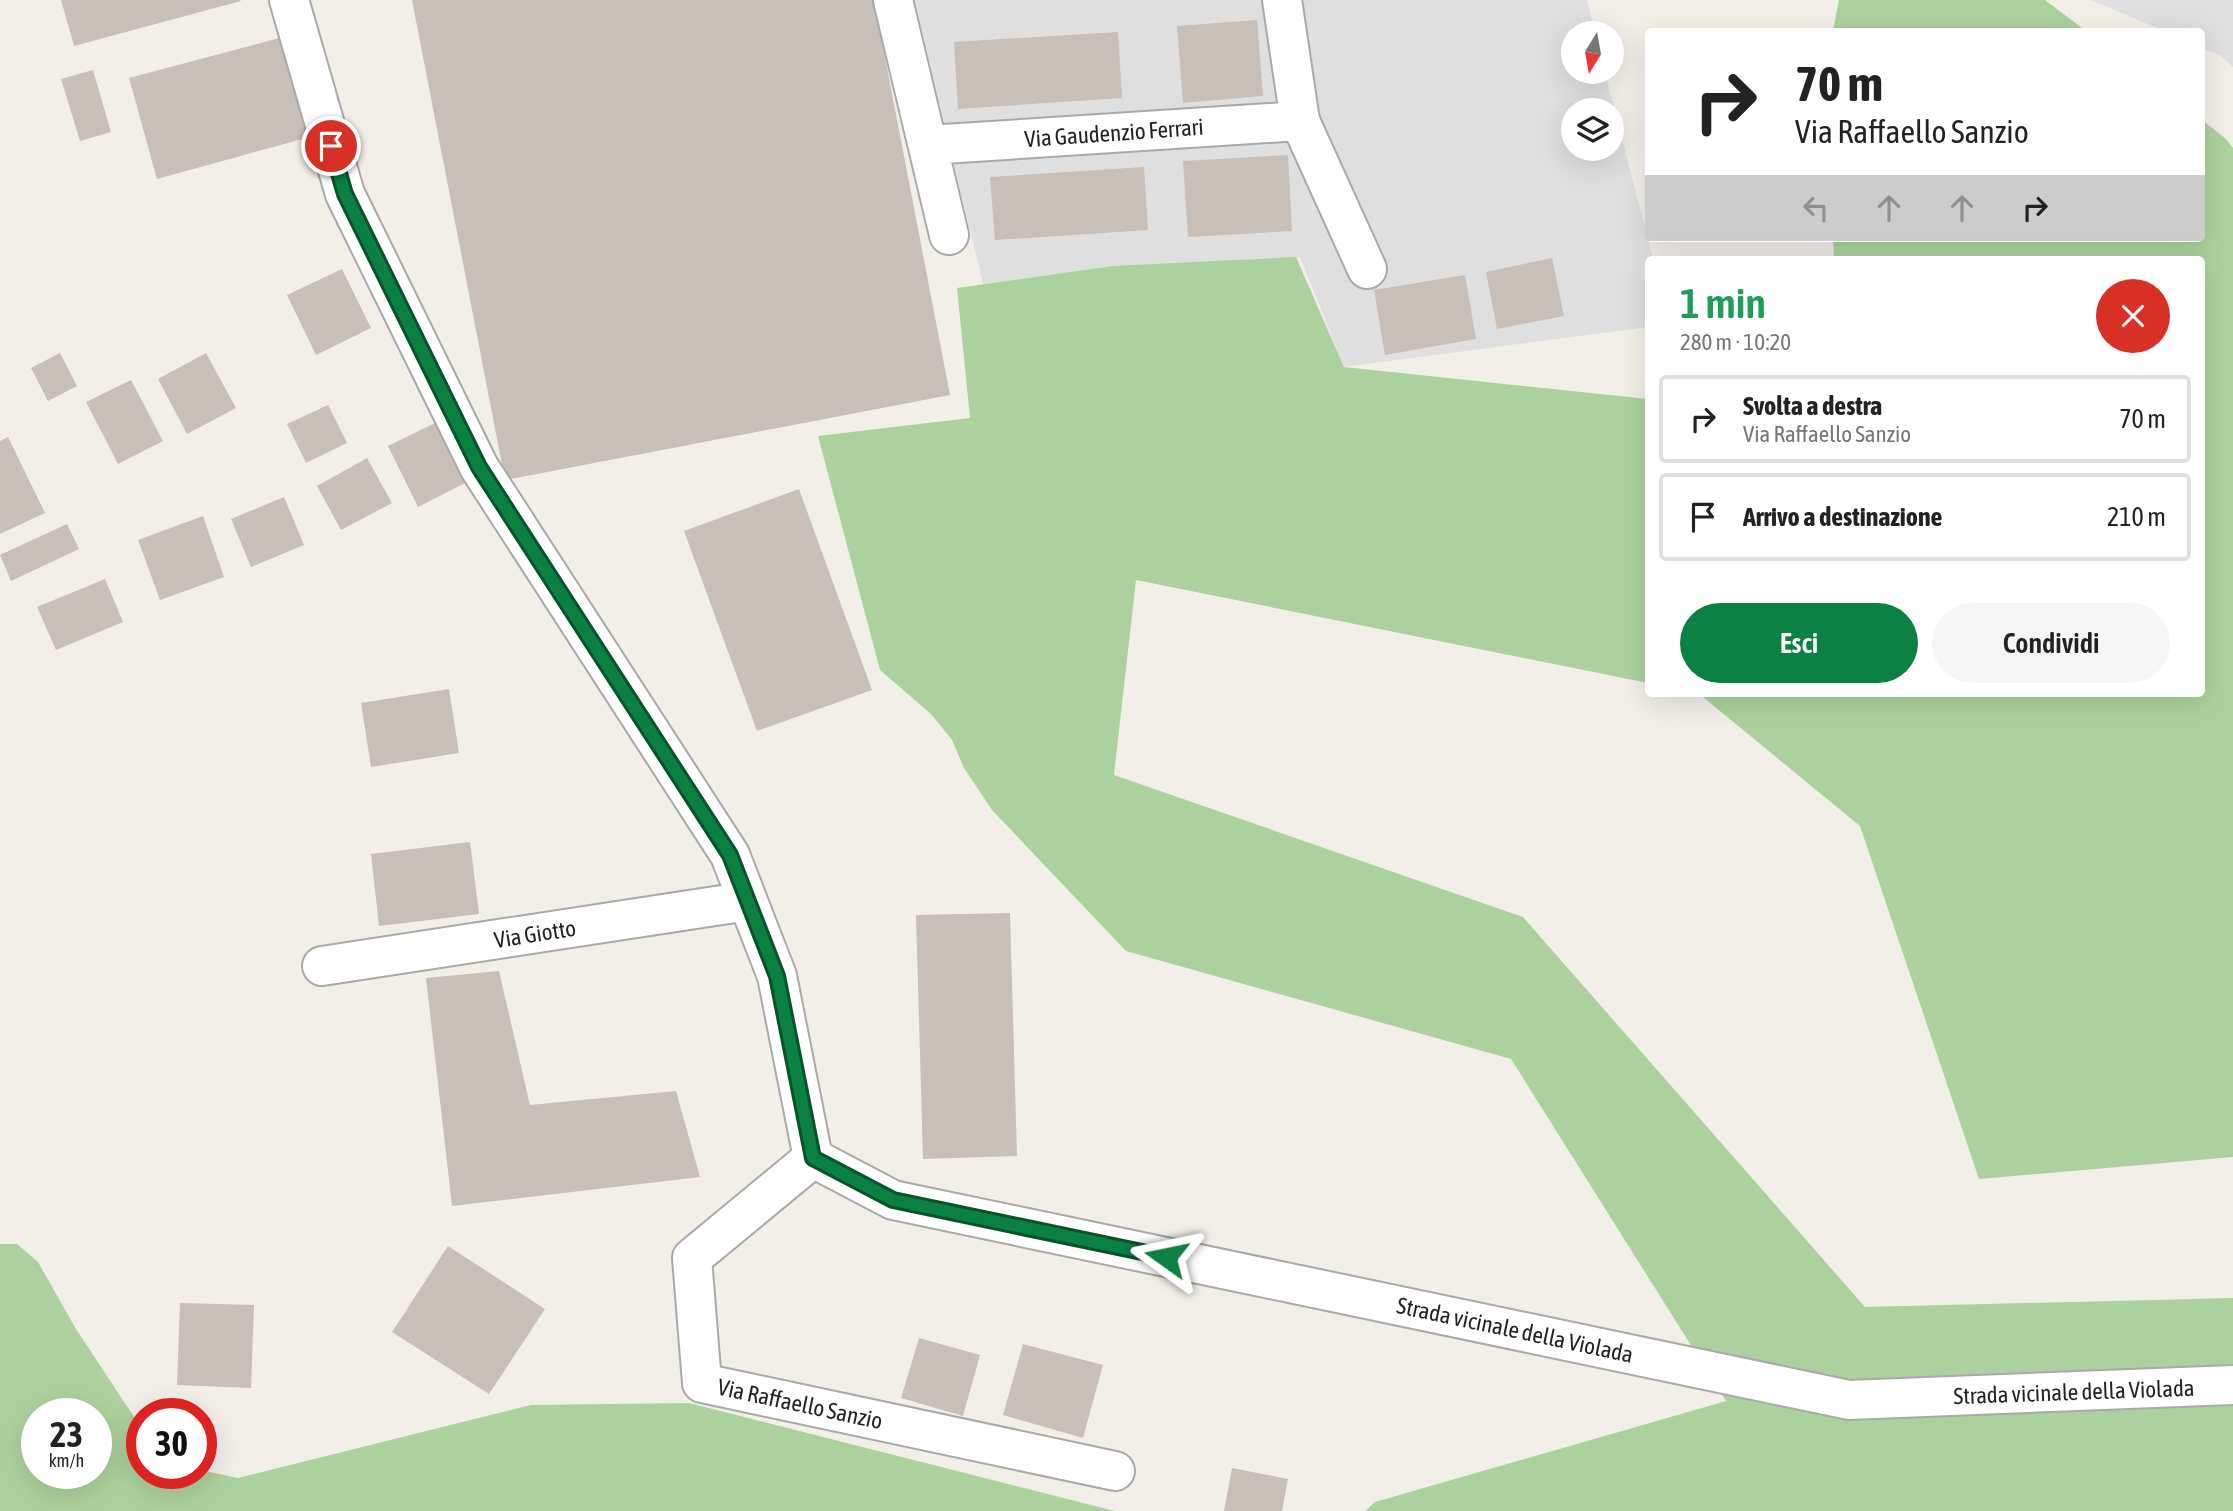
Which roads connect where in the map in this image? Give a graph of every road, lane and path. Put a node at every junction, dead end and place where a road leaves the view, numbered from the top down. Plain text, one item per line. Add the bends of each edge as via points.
1 (289, 0) edge
2 (893, 0) edge
3 (1282, 0) edge
4 (1300, 121) junction
5 (928, 145) junction
6 (949, 235) dead end
7 (1367, 269) dead end
8 (748, 901) junction
9 (322, 966) dead end
10 (813, 1158) junction
11 (2233, 1385) edge
12 (1115, 1471) dead end

1 - 8 street via 345,194 479,467 730,855
2 - 5 street
3 - 4 street
4 - 5 street, Via Gaudenzio Ferrari
4 - 7 street
5 - 6 street
8 - 9 street, Via Giotto
8 - 10 street via 777,976
10 - 11 street, Strada vicinale della Violada via 893,1200 1849,1400
10 - 12 street, Via Raffaello Sanzio via 692,1258 702,1383

